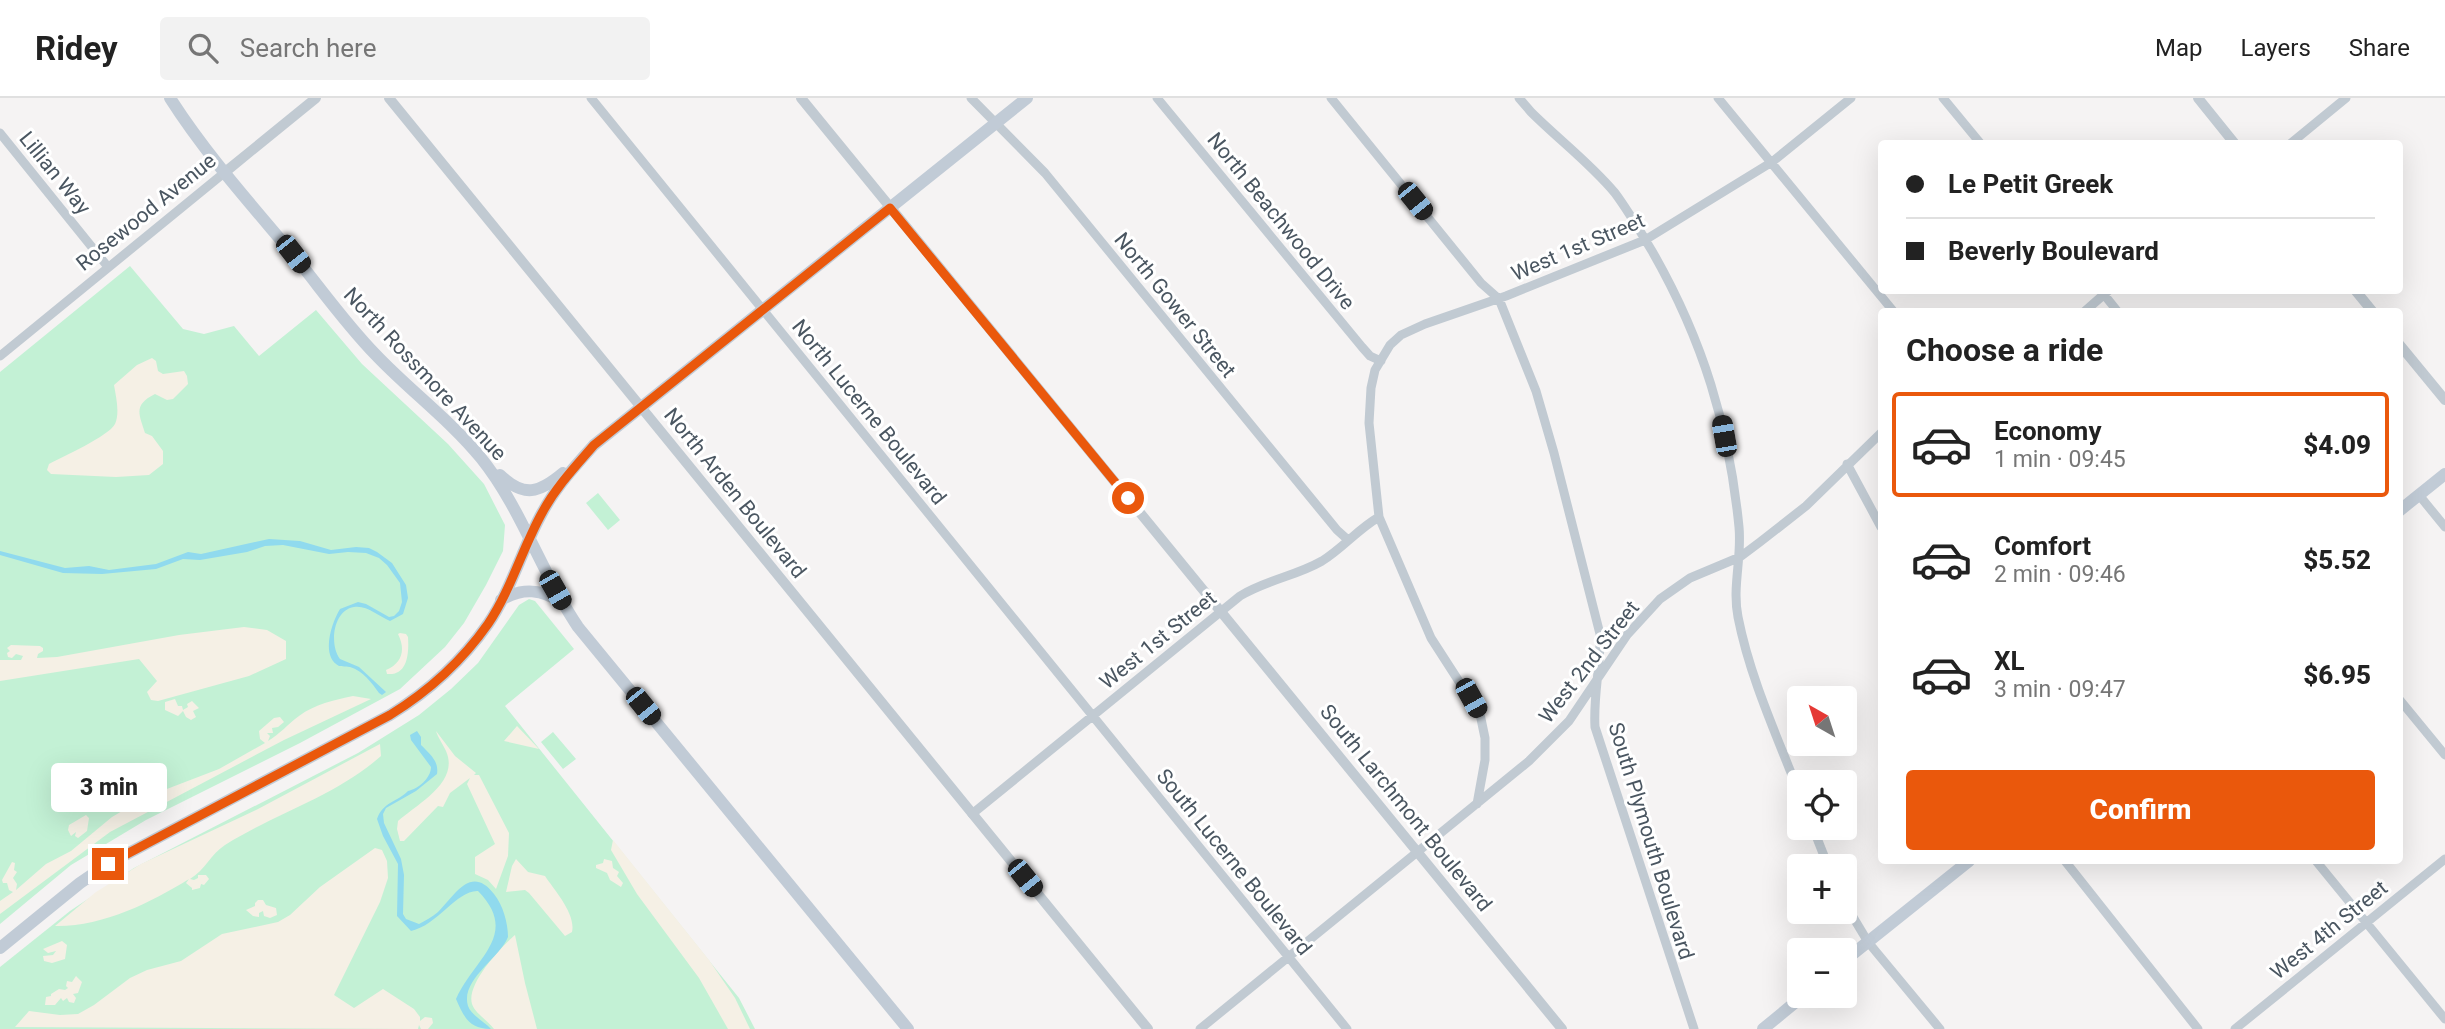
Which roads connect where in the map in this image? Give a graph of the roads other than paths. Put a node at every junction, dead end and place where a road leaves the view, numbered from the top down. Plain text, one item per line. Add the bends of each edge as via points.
1 (170, 98) edge
2 (316, 98) edge
3 (389, 98) edge
4 (591, 98) edge
5 (801, 98) edge
6 (971, 98) edge
7 (1027, 98) edge
8 (1157, 98) edge
9 (1331, 98) edge
10 (1520, 98) edge
11 (1718, 98) edge
12 (1851, 98) edge
13 (1943, 98) edge
14 (2198, 98) edge
15 (2346, 98) edge
16 (995, 124) junction
17 (0, 133) edge
18 (1978, 140) edge
19 (2232, 140) edge
20 (2295, 140) edge
21 (1772, 162) junction
22 (225, 173) junction
23 (890, 208) junction
24 (1645, 240) junction
25 (108, 267) junction
26 (1878, 292) edge
27 (1879, 294) edge
28 (2103, 294) edge
29 (2359, 294) edge
30 (1499, 299) junction
31 (1891, 308) edge
32 (2088, 308) edge
33 (2370, 308) edge
34 (763, 309) junction
35 (2403, 349) edge
36 (0, 356) edge
37 (1381, 361) junction
38 (2445, 400) edge
39 (641, 408) junction
40 (1878, 436) edge
41 (594, 445) junction
42 (481, 458) junction
43 (1847, 464) junction
44 (2445, 474) edge
45 (2419, 495) junction
46 (2403, 508) edge
47 (1379, 517) junction
48 (1878, 521) edge
49 (2445, 527) edge
50 (530, 539) junction
51 (1347, 540) junction
52 (1740, 557) junction
53 (501, 600) junction
54 (563, 603) junction
55 (1220, 612) junction
56 (1597, 680) junction
57 (2403, 704) edge
58 (1094, 716) junction
59 (2445, 755) edge
60 (1790, 770) edge
61 (1478, 804) junction
62 (972, 814) junction
63 (1417, 853) junction
64 (2445, 859) edge
65 (1965, 864) edge
66 (2067, 864) edge
67 (2318, 864) edge
68 (2366, 923) junction
69 (1857, 924) edge
70 (1868, 942) junction
71 (0, 948) edge
72 (1857, 951) edge
73 (1288, 957) junction
74 (1788, 1008) edge
75 (2445, 1020) edge
76 (908, 1029) edge
77 (1148, 1029) edge
78 (1200, 1029) edge
79 (1347, 1029) edge
80 (1562, 1029) edge
81 (1694, 1029) edge
82 (1763, 1029) edge
83 (1940, 1029) edge
84 (2199, 1029) edge
85 (2235, 1029) edge

1 - 22 main road, North Rossmore Avenue
2 - 22 street, Rosewood Avenue
3 - 39 street, North Arden Boulevard
4 - 34 street, North Lucerne Boulevard
5 - 23 street, South Larchmont Boulevard
6 - 16 street, North Gower Street
7 - 16 main road
8 - 37 street, North Beachwood Drive via 1362,347
9 - 30 street via 1481,283
10 - 24 street via 1614,192
11 - 21 street
12 - 21 street, West 1st Street
13 - 18 street
14 - 19 street
15 - 20 street
16 - 23 main road
16 - 51 street, North Gower Street via 1045,173
17 - 25 street, Lillian Way
21 - 24 street, West 1st Street
21 - 26 street
22 - 25 street, Rosewood Avenue
22 - 42 main road, North Rossmore Avenue via 361,339
23 - 34 main road
23 - 55 street, South Larchmont Boulevard
24 - 30 street, West 1st Street
24 - 52 street via 1689,322 1717,399 1740,529
25 - 36 street, Rosewood Avenue
27 - 31 street
28 - 32 street
29 - 33 street
30 - 37 street, West 1st Street via 1401,335
30 - 56 street, South Plymouth Boulevard via 1536,391 1597,616 1601,656
34 - 39 main road
34 - 58 street, North Lucerne Boulevard
35 - 38 street
37 - 47 street via 1371,388 1369,424
39 - 41 main road
39 - 62 street, North Arden Boulevard
40 - 43 street, West 2nd Street
41 - 42 main road via 551,483 533,491 514,487
41 - 50 main road via 556,490
42 - 50 main road, North Rossmore Avenue via 510,498
43 - 48 street
43 - 52 street, West 2nd Street via 1806,506
44 - 45 main road
45 - 46 main road
45 - 49 street
47 - 51 street, West 1st Street
47 - 61 street via 1431,638 1480,714 1485,760
50 - 53 main road
50 - 54 main road, North Rossmore Avenue
51 - 55 street, West 1st Street via 1322,561 1251,590
52 - 56 street, West 2nd Street via 1690,578 1660,599 1627,635
52 - 60 street via 1736,587 1740,626
53 - 54 main road via 532,590
53 - 71 main road via 466,652 406,705 108,864
54 - 76 main road, North Rossmore Avenue
55 - 58 street, West 1st Street
55 - 63 street, South Larchmont Boulevard
56 - 61 street, West 2nd Street via 1569,721
56 - 81 street, South Plymouth Boulevard via 1595,727
57 - 59 street
58 - 62 street, West 1st Street
58 - 73 street, South Lucerne Boulevard
61 - 63 street, West 2nd Street
62 - 77 street, North Arden Boulevard
63 - 73 street, West 2nd Street
63 - 80 street, South Larchmont Boulevard
64 - 68 street, West 4th Street
65 - 70 main road
66 - 84 street
67 - 68 street
68 - 75 street
68 - 85 street, West 4th Street
69 - 70 street
70 - 72 main road
70 - 83 street
73 - 78 street, West 2nd Street
73 - 79 street, South Lucerne Boulevard
74 - 82 main road

